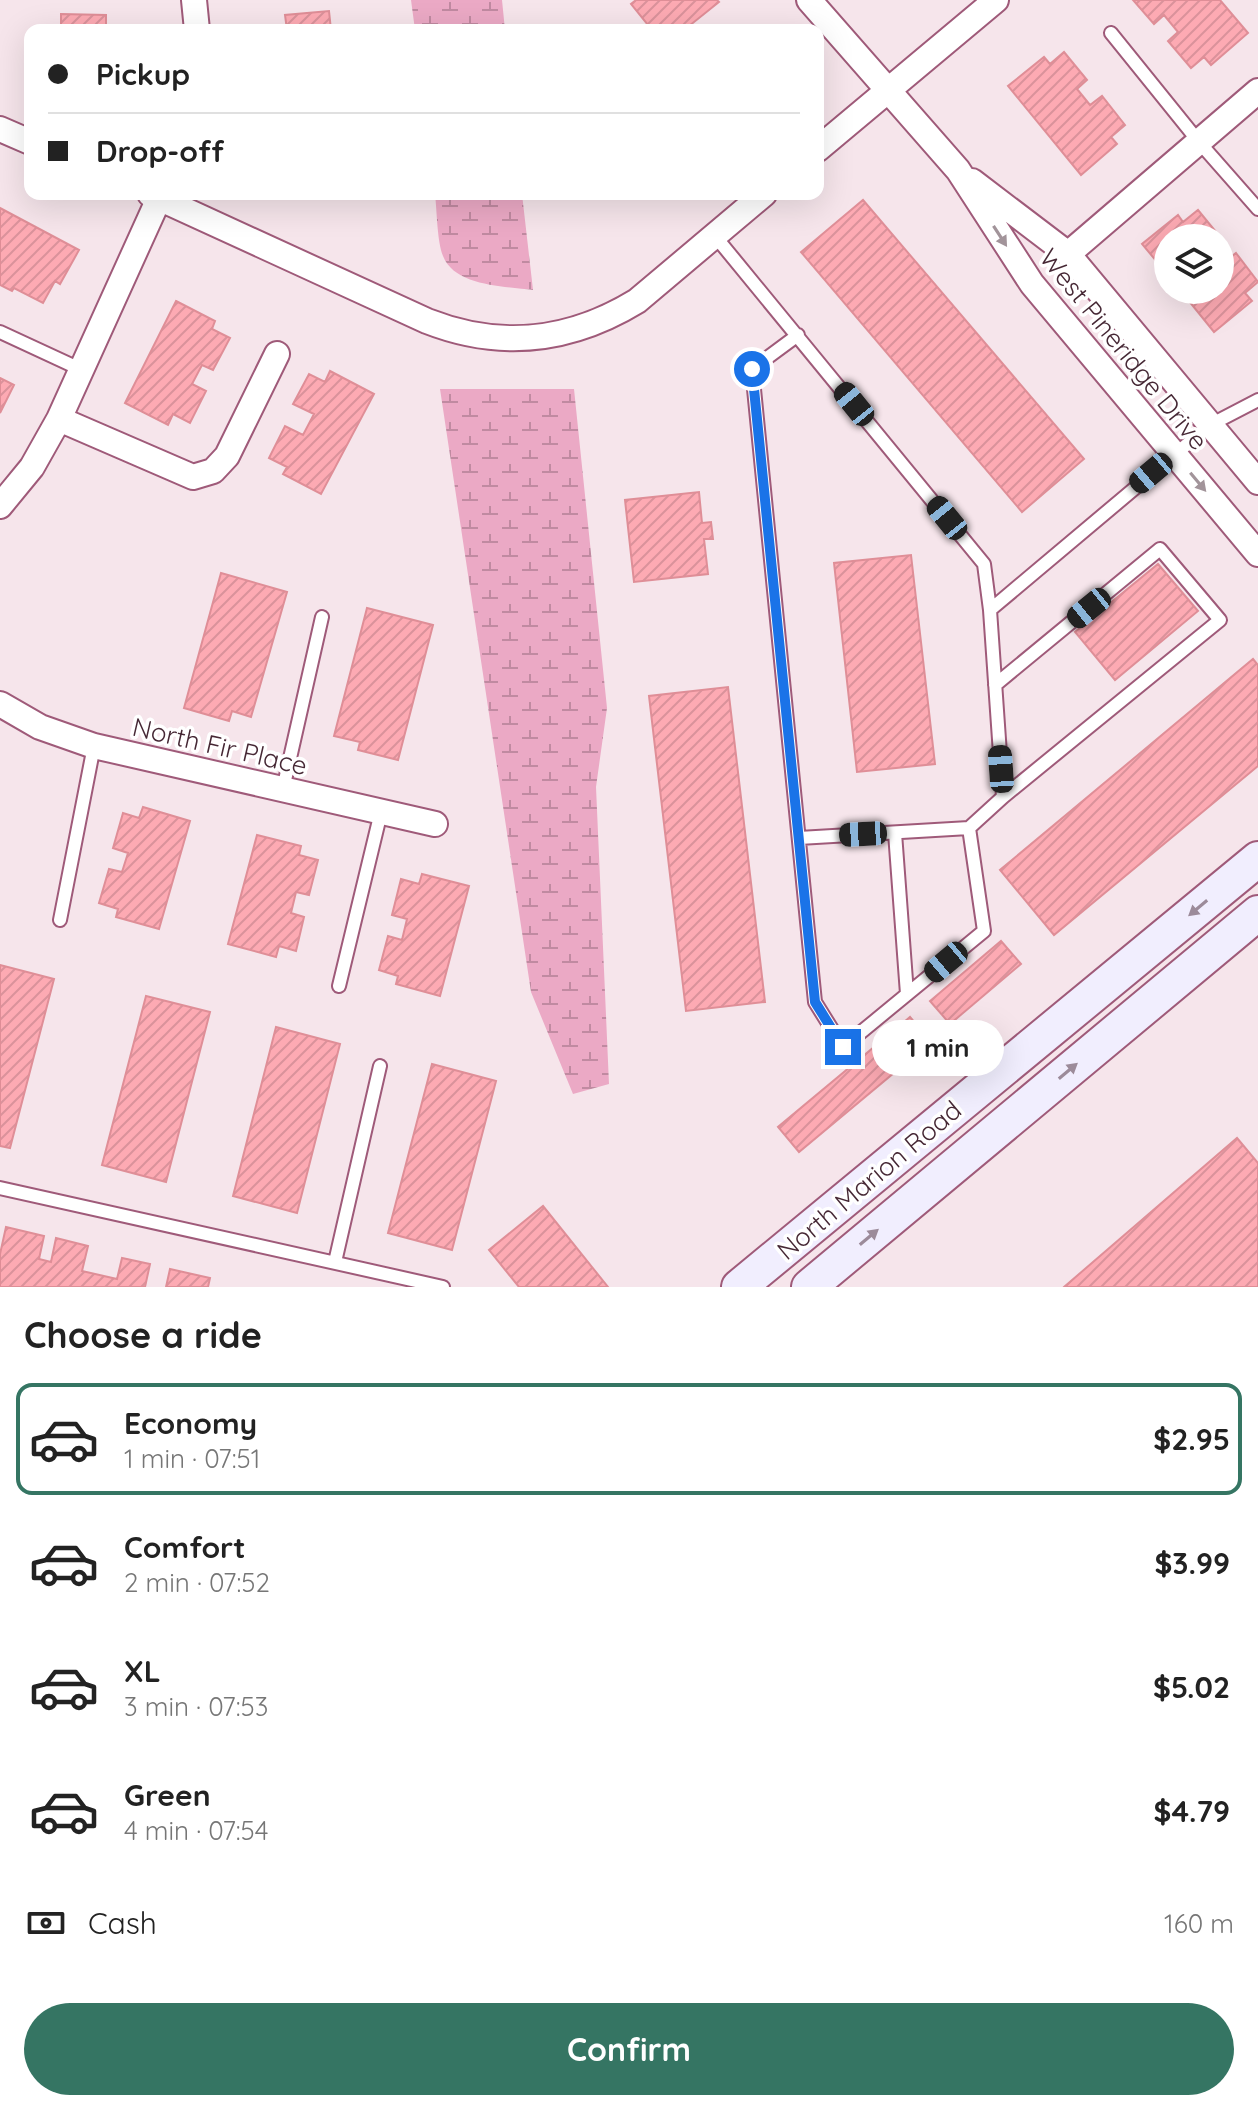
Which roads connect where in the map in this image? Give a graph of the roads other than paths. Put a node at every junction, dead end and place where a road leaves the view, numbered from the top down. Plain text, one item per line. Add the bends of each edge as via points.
1 (194, 0) edge
2 (809, 0) edge
3 (996, 0) edge
4 (196, 24) edge
5 (1111, 33) dead end
6 (888, 90) junction
7 (1258, 91) edge
8 (0, 129) edge
9 (24, 139) edge
10 (1199, 142) junction
11 (824, 144) edge
12 (958, 170) junction
13 (155, 200) edge
14 (168, 200) edge
15 (757, 200) edge
16 (1258, 209) edge
17 (715, 236) junction
18 (1068, 254) junction
19 (0, 332) edge
20 (798, 335) junction
21 (277, 354) dead end
22 (80, 369) junction
23 (1258, 400) edge
24 (59, 419) junction
25 (1210, 425) junction
26 (1174, 454) junction
27 (1258, 482) edge
28 (0, 506) edge
29 (1258, 554) edge
30 (990, 610) junction
31 (322, 617) dead end
32 (995, 685) junction
33 (0, 704) edge
34 (94, 746) junction
35 (283, 789) junction
36 (1003, 797) junction
37 (381, 812) junction
38 (435, 824) dead end
39 (969, 828) junction
40 (895, 833) junction
41 (799, 838) junction
42 (1258, 859) edge
43 (1258, 913) edge
44 (60, 920) dead end
45 (339, 986) dead end
46 (907, 994) junction
47 (380, 1066) dead end
48 (0, 1188) edge
49 (335, 1262) junction
50 (443, 1287) edge
51 (739, 1287) edge
52 (809, 1287) edge

1 - 4 street
2 - 6 street, West Pineridge Drive
3 - 6 street
5 - 10 lane
6 - 11 street
6 - 12 street, West Pineridge Drive
7 - 10 street
8 - 9 street
10 - 16 lane
10 - 18 street
12 - 18 street, West Pineridge Drive
12 -> 26 street, West Pineridge Drive via 1032,284
13 - 22 street
14 - 17 street via 427,321 455,332 498,338 546,337 617,313
15 - 17 street
17 - 20 lane
18 - 25 street, West Pineridge Drive
19 - 22 lane
20 - 30 lane via 984,564
20 - 41 lane via 752,369
21 - 24 street via 227,456 203,475 193,477
22 - 24 street
23 - 25 lane
24 - 28 street via 32,467
25 - 26 lane
25 - 27 street, West Pineridge Drive
26 -> 29 street, West Pineridge Drive
26 - 30 lane
30 - 32 lane
31 - 35 lane
32 - 36 lane
32 - 36 lane via 1160,549 1220,620
33 - 34 street, North Fir Place via 40,727
34 - 35 street, North Fir Place
34 - 44 lane
35 - 37 street, North Fir Place
36 - 39 lane
37 - 38 street, North Fir Place
37 - 45 lane
39 - 40 lane
39 - 46 lane via 984,931
40 - 41 lane
40 - 46 lane
41 - 46 lane via 815,1002 843,1047
42 -> 51 main road, North Marion Road
52 -> 43 main road, North Marion Road
47 - 49 lane
48 - 49 lane
49 - 50 lane

